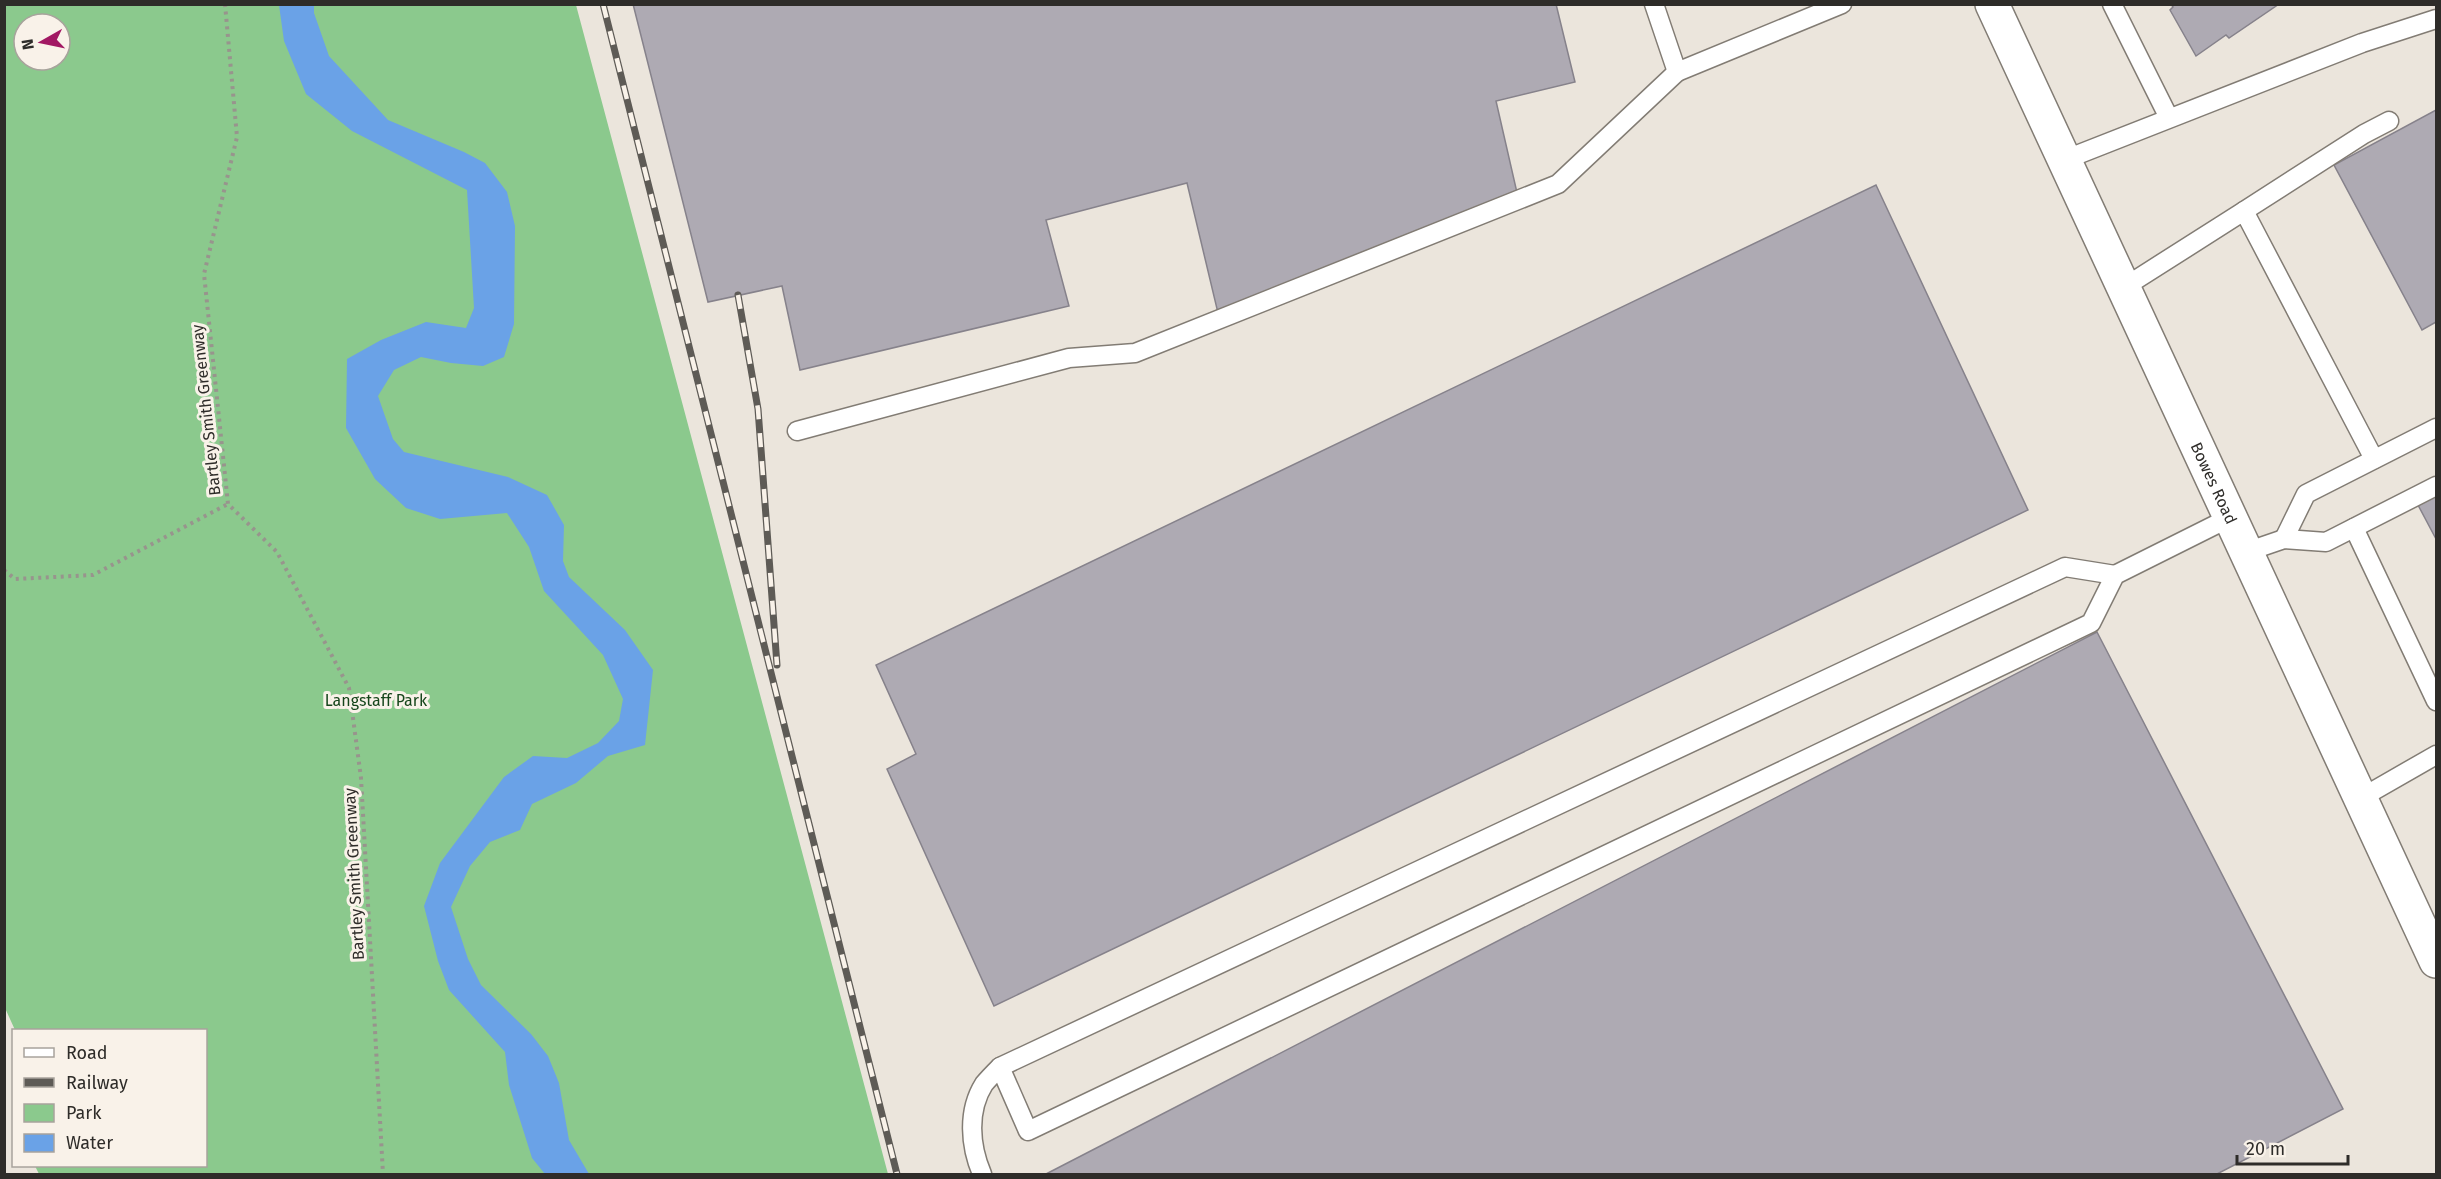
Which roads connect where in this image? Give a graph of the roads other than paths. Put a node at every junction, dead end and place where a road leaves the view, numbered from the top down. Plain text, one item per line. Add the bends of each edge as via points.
1 (1654, 4) edge
2 (1842, 4) edge
3 (1992, 4) edge
4 (2112, 4) edge
5 (2436, 19) edge
6 (1677, 72) junction
7 (2169, 118) junction
8 (2389, 121) dead end
9 (2064, 160) junction
10 (2244, 211) junction
11 (2123, 288) junction
12 (2436, 428) edge
13 (797, 431) dead end
14 (2374, 459) junction
15 (2436, 486) edge
16 (2229, 518) junction
17 (2354, 528) junction
18 (2284, 539) junction
19 (2246, 552) junction
20 (2115, 574) junction
21 (2436, 701) edge
22 (2436, 755) edge
23 (2361, 798) junction
24 (2436, 961) edge
25 (1000, 1067) junction
26 (982, 1174) edge

1 - 6 lane
2 - 6 lane
3 - 9 street, Bowes Road
4 - 7 lane
5 - 7 lane via 2362,43
6 - 13 lane via 1558,184 1135,353 1069,358
7 - 9 lane
8 - 10 lane
9 - 11 street, Bowes Road
10 - 11 lane
10 - 14 lane
11 - 16 street, Bowes Road
12 - 14 lane
14 - 18 lane via 2306,494
15 - 17 lane
16 - 19 street, Bowes Road
16 - 20 lane
17 - 18 lane via 2326,543
17 - 21 lane
18 - 19 lane
19 - 23 street, Bowes Road
20 - 25 lane via 2065,567
20 - 25 lane via 2091,622 1028,1131
22 - 23 lane
23 - 24 street, Bowes Road
25 - 26 lane via 984,1084 973,1110 972,1138

